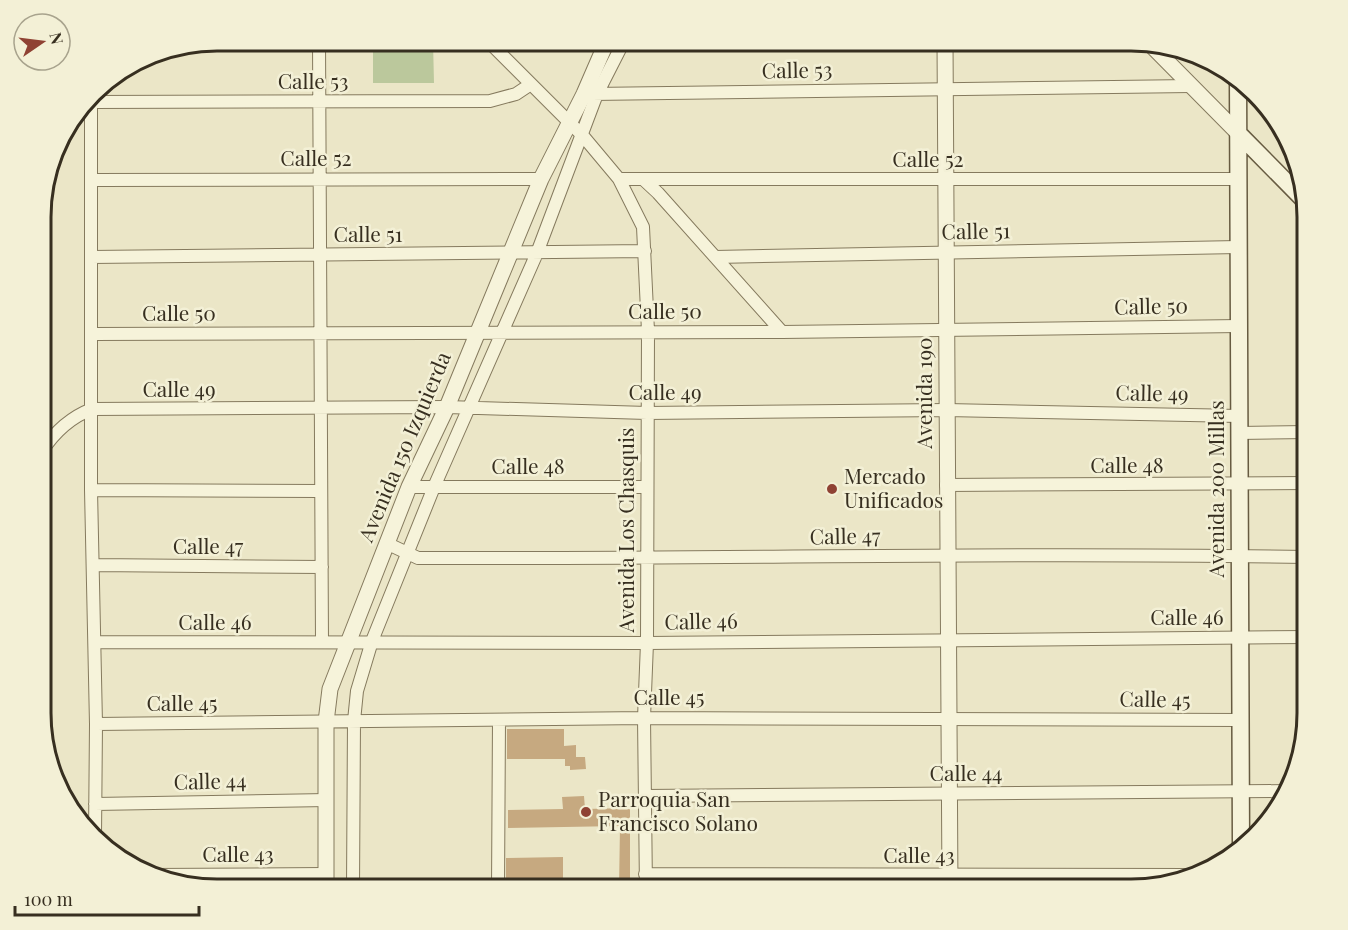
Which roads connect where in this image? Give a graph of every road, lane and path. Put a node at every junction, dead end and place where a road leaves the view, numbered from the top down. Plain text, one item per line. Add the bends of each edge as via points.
1 (319, 51) edge
2 (498, 51) edge
3 (604, 51) edge
4 (618, 51) edge
5 (945, 51) edge
6 (1159, 53) edge
7 (531, 84) junction
8 (1191, 86) junction
9 (945, 88) junction
10 (1238, 91) edge
11 (591, 94) junction
12 (100, 99) edge
13 (321, 101) junction
14 (91, 108) edge
15 (570, 122) junction
16 (1238, 133) junction
17 (583, 136) junction
18 (321, 178) junction
19 (541, 178) junction
20 (618, 179) junction
21 (643, 179) junction
22 (945, 179) junction
23 (1238, 179) junction
24 (92, 180) junction
25 (1295, 191) edge
26 (1238, 247) junction
27 (645, 251) junction
28 (945, 252) junction
29 (537, 253) junction
30 (509, 254) junction
31 (321, 255) junction
32 (91, 257) junction
33 (715, 257) junction
34 (1239, 326) junction
35 (946, 329) junction
36 (648, 331) junction
37 (782, 332) junction
38 (476, 333) junction
39 (502, 333) junction
40 (91, 334) junction
41 (321, 334) junction
42 (447, 407) junction
43 (470, 408) junction
44 (92, 409) junction
45 (321, 409) junction
46 (947, 410) junction
47 (647, 413) junction
48 (1239, 424) junction
49 (1297, 431) edge
50 (51, 438) edge
51 (1240, 483) junction
52 (1297, 483) edge
53 (946, 485) junction
54 (409, 487) junction
55 (434, 487) junction
56 (646, 487) junction
57 (91, 490) junction
58 (321, 491) junction
59 (386, 543) junction
60 (407, 553) junction
61 (947, 555) junction
62 (1240, 556) junction
63 (1297, 557) edge
64 (646, 559) junction
65 (94, 566) junction
66 (322, 567) junction
67 (1297, 637) edge
68 (948, 638) junction
69 (1240, 638) junction
70 (348, 641) junction
71 (372, 641) junction
72 (95, 642) junction
73 (322, 642) junction
74 (647, 643) junction
75 (948, 717) junction
76 (644, 718) junction
77 (499, 720) junction
78 (1241, 720) junction
79 (354, 721) junction
80 (326, 722) junction
81 (96, 724) junction
82 (1278, 791) edge
83 (1241, 792) junction
84 (949, 794) junction
85 (645, 796) junction
86 (327, 800) junction
87 (95, 804) junction
88 (95, 826) edge
89 (1241, 837) edge
90 (326, 873) junction
91 (645, 874) junction
92 (179, 875) edge
93 (1165, 876) edge
94 (326, 879) edge
95 (353, 879) edge
96 (498, 879) edge
97 (645, 879) edge
98 (836, 879) edge
99 (950, 879) edge
100 (1054, 879) edge

1 - 13 street
2 - 7 street, Avenida Los Chasquis
3 - 11 street, Avenida 150 Izquierda
4 - 11 street, Avenida 150 Izquierda
5 - 9 street, Avenida 190
6 - 8 street
7 - 13 street, Calle 53 via 516,94 490,101
7 - 15 street, Avenida Los Chasquis
8 - 9 street, Calle 53
8 - 16 street
9 - 11 street, Calle 53
9 - 22 street, Avenida 190
10 - 16 main road, Avenida 200 Millas
11 - 15 street, Avenida 150 Izquierda
11 - 17 street, Avenida 150 Izquierda
12 - 13 street, Calle 53
13 - 18 street
14 - 24 street
15 - 17 street, Avenida Los Chasquis
15 - 19 street, Avenida 150 Izquierda
16 - 23 main road, Avenida 200 Millas
16 - 25 main road
17 - 20 street, Avenida Los Chasquis
17 - 29 street, Avenida 150 Izquierda
18 - 19 street, Calle 52
18 - 24 street, Calle 52
18 - 31 street
19 - 30 street, Avenida 150 Izquierda
20 - 21 street, Calle 52
20 - 27 street, Avenida Los Chasquis via 643,227
21 - 22 street, Calle 52
21 - 33 street
22 - 23 street, Calle 52
22 - 28 street, Avenida 190
23 - 26 main road, Avenida 200 Millas
24 - 32 street
26 - 28 street, Calle 51
26 - 34 main road, Avenida 200 Millas
27 - 29 street, Calle 51
27 - 36 street, Avenida Los Chasquis
28 - 33 street, Calle 51
28 - 35 street, Avenida 190
29 - 30 street, Calle 51
29 - 39 street, Avenida 150 Izquierda
30 - 31 street, Calle 51
30 - 38 street, Avenida 150 Izquierda
31 - 32 street, Calle 51
31 - 41 street
32 - 40 street
33 - 37 street
34 - 35 street, Calle 50
34 - 48 main road, Avenida 200 Millas
35 - 37 street, Calle 50
35 - 46 street, Avenida 190
36 - 37 street, Calle 50
36 - 39 street, Calle 50
36 - 47 street, Avenida Los Chasquis
38 - 39 street, Calle 50
38 - 41 street, Calle 50
38 - 42 street, Avenida 150 Izquierda
39 - 43 street, Avenida 150 Izquierda
40 - 41 street, Calle 50
40 - 44 street
41 - 45 street
42 - 43 street, Calle 49
42 - 45 street, Calle 49
42 - 54 street, Avenida 150 Izquierda
43 - 47 street, Calle 49
43 - 55 street, Avenida 150 Izquierda
44 - 45 street, Calle 49
44 - 50 street
44 - 57 street
45 - 58 street
46 - 47 street, Calle 49
46 - 48 street, Calle 49
46 - 53 street, Avenida 190
47 - 56 street, Avenida Los Chasquis
48 - 49 street, Calle 49
48 - 51 main road, Avenida 200 Millas
51 - 52 street, Calle 48
51 - 53 street, Calle 48
51 - 62 main road, Avenida 200 Millas
53 - 61 street, Avenida 190
54 - 55 street, Calle 48
54 - 59 street, Avenida 150 Izquierda
55 - 56 street, Calle 48
55 - 60 street, Avenida 150 Izquierda
56 - 64 street, Avenida Los Chasquis
57 - 58 street
57 - 65 street
58 - 66 street
59 - 60 street, Calle 47
59 - 70 street, Avenida 150 Izquierda
60 - 64 street, Calle 47 via 418,558
60 - 71 street, Avenida 150 Izquierda
61 - 62 street, Calle 47
61 - 64 street, Calle 47
61 - 68 street, Avenida 190
62 - 63 street, Calle 47
62 - 69 main road, Avenida 200 Millas
64 - 74 street, Avenida Los Chasquis
65 - 66 street, Calle 47
65 - 72 street
66 - 73 street
67 - 69 street, Calle 46
68 - 69 street, Calle 46
68 - 74 street, Calle 46
68 - 75 street, Avenida 190
69 - 78 main road, Avenida 200 Millas
70 - 71 street, Calle 46
70 - 73 street, Calle 46
70 - 80 street, Avenida 150 Izquierda via 330,689
71 - 74 street, Calle 46
71 - 79 street, Avenida 150 Izquierda via 357,691
72 - 73 street, Calle 46
72 - 81 street
74 - 76 street, Avenida Los Chasquis
75 - 76 street, Calle 45
75 - 78 street, Calle 45
75 - 84 street, Avenida 190
76 - 77 street, Calle 45
76 - 85 street, Avenida Los Chasquis
77 - 79 street, Calle 45
77 - 96 street
78 - 83 main road, Avenida 200 Millas
79 - 80 street, Calle 45
79 - 95 street, Avenida 150 Izquierda
80 - 81 street, Calle 45
80 - 86 street, Avenida 150 Izquierda
81 - 87 street
82 - 83 street, Calle 44
83 - 84 street, Calle 44
83 - 89 main road, Avenida 200 Millas
84 - 85 street, Calle 44
84 - 99 street, Avenida 190
85 - 91 street, Avenida Los Chasquis
86 - 87 street, Calle 44
86 - 90 street, Avenida 150 Izquierda
87 - 88 street
90 - 92 street, Calle 43
90 - 94 street, Avenida 150 Izquierda
91 - 97 street, Avenida Los Chasquis
91 - 98 street, Calle 43
93 - 100 street, Calle 43

